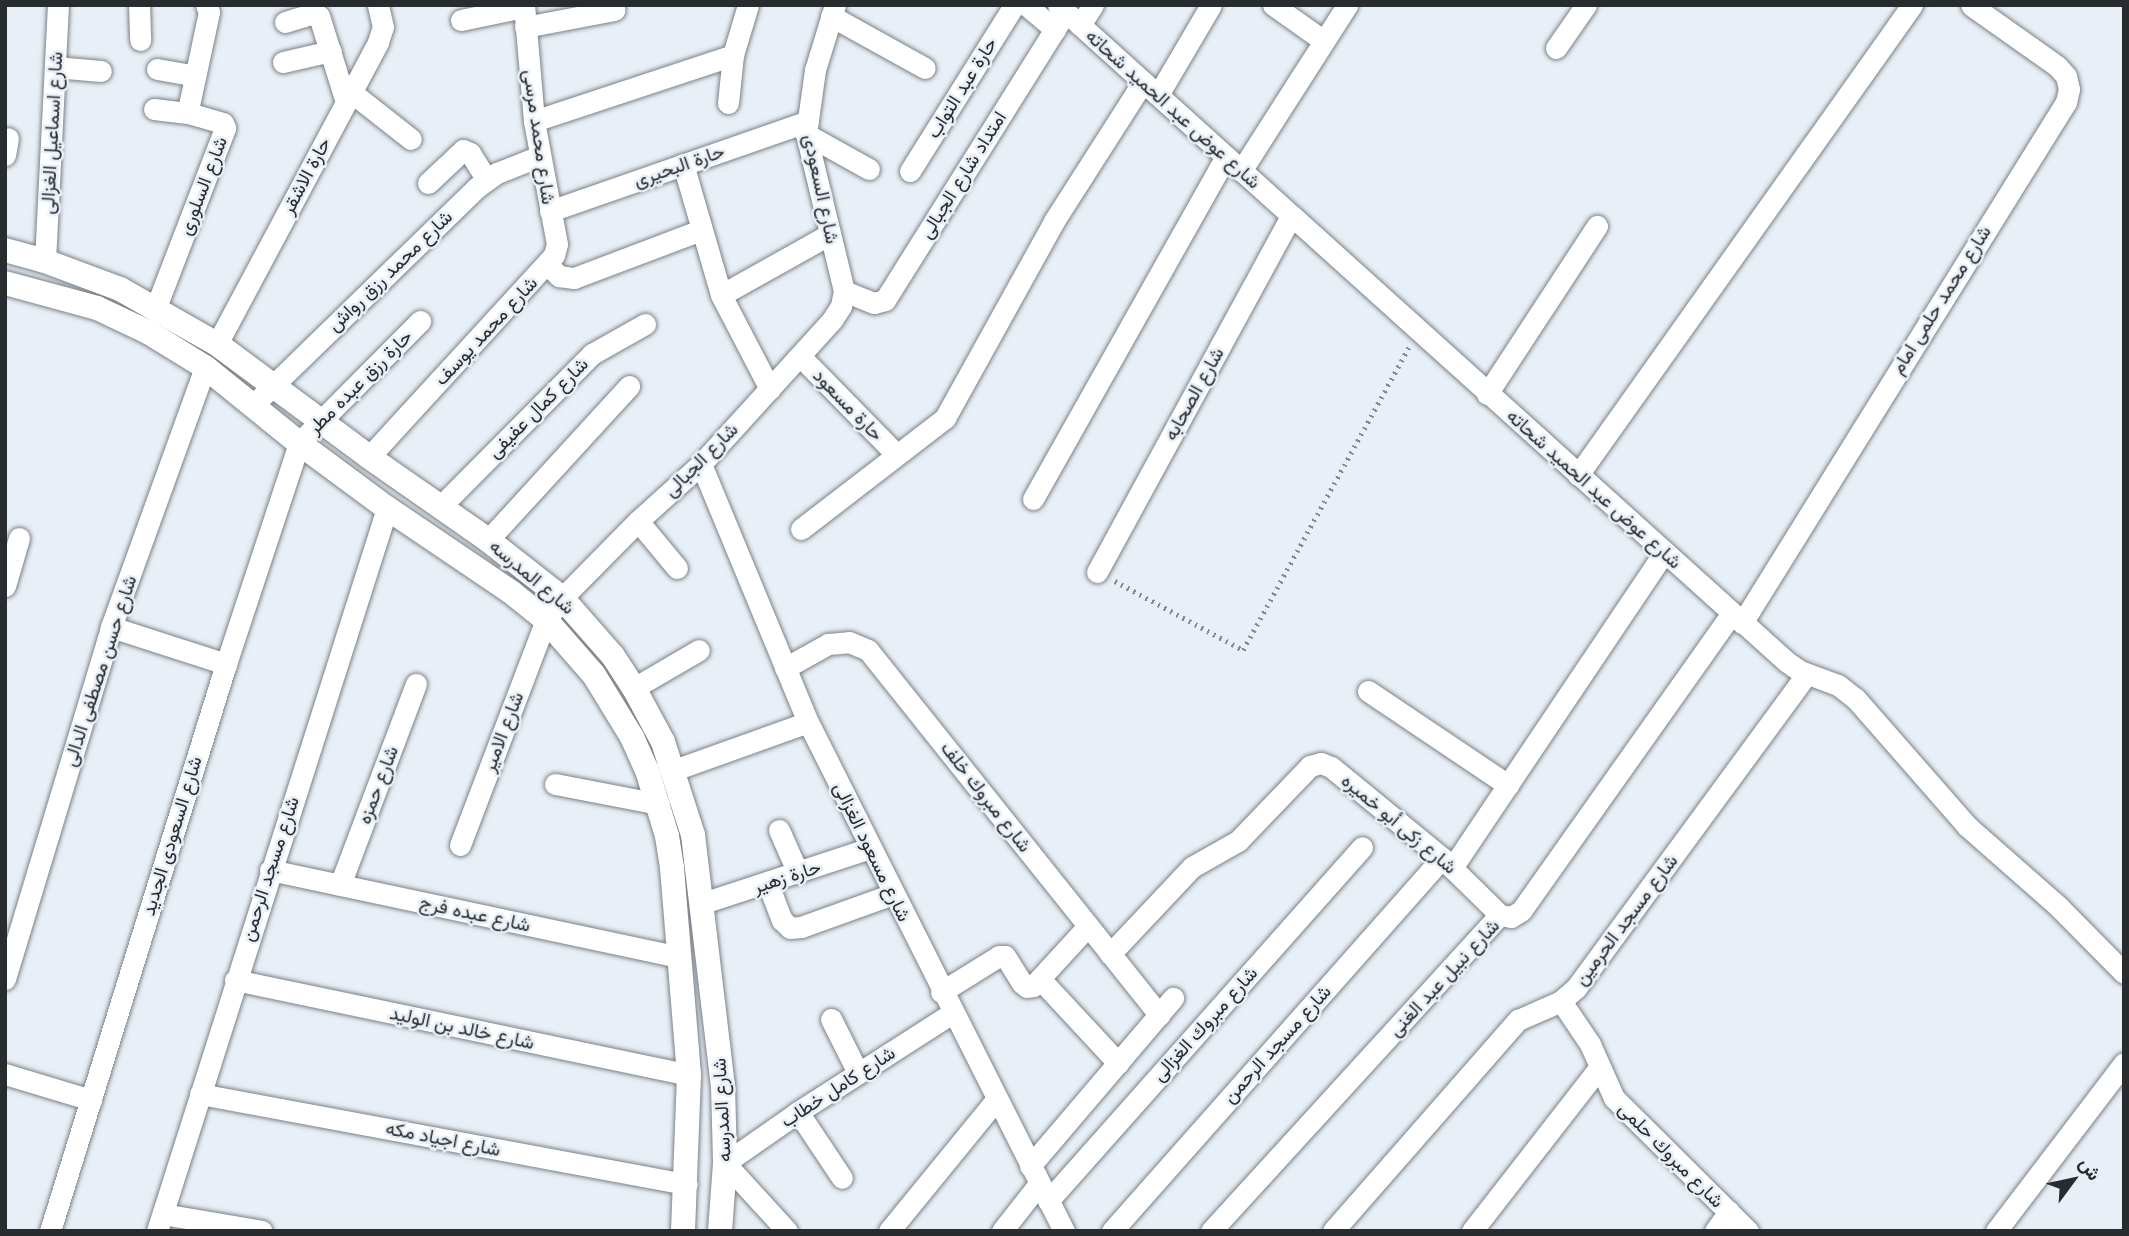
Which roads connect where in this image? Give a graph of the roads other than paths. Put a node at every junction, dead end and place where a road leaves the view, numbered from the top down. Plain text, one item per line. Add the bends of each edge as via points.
1 (139, 5) edge
2 (206, 5) edge
3 (378, 5) edge
4 (748, 5) edge
5 (1014, 5) edge
6 (1026, 5) edge
7 (1093, 5) edge
8 (1211, 5) edge
9 (1273, 5) edge
10 (1347, 5) edge
11 (1586, 5) edge
12 (1912, 5) edge
13 (1971, 5) edge
14 (51, 6) edge
15 (830, 9) edge
16 (614, 10) dead end
17 (525, 13) edge
18 (1065, 18) edge
19 (461, 20) dead end
20 (285, 22) dead end
21 (140, 40) dead end
22 (1324, 41) junction
23 (1556, 48) dead end
24 (331, 51) junction
25 (733, 55) junction
26 (283, 62) dead end
27 (55, 67) junction
28 (925, 68) dead end
29 (157, 69) dead end
30 (101, 71) dead end
31 (195, 76) junction
32 (1151, 89) junction
33 (348, 97) junction
34 (728, 103) dead end
35 (154, 109) dead end
36 (192, 114) junction
37 (534, 121) junction
38 (807, 127) junction
39 (411, 139) dead end
40 (540, 156) junction
41 (682, 164) junction
42 (1234, 164) junction
43 (869, 169) dead end
44 (910, 171) dead end
45 (486, 180) junction
46 (428, 183) dead end
47 (550, 211) junction
48 (1291, 216) junction
49 (1597, 226) dead end
50 (701, 230) junction
51 (830, 234) junction
52 (5, 250) edge
53 (46, 261) junction
54 (548, 265) junction
55 (5, 283) edge
56 (844, 291) junction
57 (721, 295) junction
58 (156, 307) junction
59 (420, 321) dead end
60 (645, 324) dead end
61 (217, 344) junction
62 (800, 356) junction
63 (205, 368) junction
64 (273, 384) junction
65 (629, 386) dead end
66 (770, 389) junction
67 (1487, 394) junction
68 (253, 405) junction
69 (321, 421) junction
70 (299, 443) junction
71 (896, 454) junction
72 (369, 457) junction
73 (701, 464) junction
74 (1578, 475) junction
75 (1033, 499) dead end
76 (442, 505) junction
77 (387, 508) junction
78 (638, 521) junction
79 (801, 529) dead end
80 (19, 538) dead end
81 (488, 540) junction
82 (1664, 552) junction
83 (677, 568) dead end
84 (1097, 572) road end
85 (5, 586) edge
86 (562, 598) junction
87 (1737, 618) junction
88 (546, 620) junction
89 (111, 627) junction
90 (699, 650) dead end
91 (226, 664) junction
92 (785, 668) junction
93 (1807, 674) junction
94 (416, 684) dead end
95 (634, 688) junction
96 (1368, 691) dead end
97 (808, 722) junction
98 (674, 770) junction
99 (555, 784) dead end
100 (1508, 785) junction
101 (659, 804) junction
102 (779, 830) dead end
103 (460, 845) dead end
104 (870, 848) junction
105 (1362, 848) dead end
106 (1447, 863) junction
107 (270, 870) junction
108 (798, 873) junction
109 (768, 884) junction
110 (340, 885) junction
111 (893, 894) junction
112 (703, 903) junction
113 (1500, 915) junction
114 (1088, 926) junction
115 (1110, 954) junction
116 (680, 957) junction
117 (2124, 973) edge
118 (5, 979) edge
119 (1040, 979) junction
120 (235, 980) junction
121 (941, 992) junction
122 (1173, 998) dead end
123 (1561, 1001) junction
124 (952, 1013) junction
125 (1159, 1015) junction
126 (831, 1019) dead end
127 (1118, 1063) junction
128 (2124, 1063) edge
129 (1599, 1068) junction
130 (858, 1073) junction
131 (5, 1074) edge
132 (689, 1075) junction
133 (200, 1094) junction
134 (90, 1100) junction
135 (996, 1100) junction
136 (798, 1112) junction
137 (725, 1164) junction
138 (842, 1178) dead end
139 (687, 1184) junction
140 (1039, 1184) junction
141 (1729, 1212) junction
142 (160, 1223) edge
143 (50, 1231) edge
144 (262, 1231) edge
145 (683, 1231) edge
146 (720, 1231) edge
147 (787, 1231) edge
148 (889, 1231) edge
149 (1002, 1231) edge
150 (1064, 1231) edge
151 (1112, 1231) edge
152 (1211, 1231) edge
153 (1333, 1231) edge
154 (1472, 1231) edge
155 (1715, 1231) edge
156 (1748, 1231) edge
157 (1996, 1231) edge

1 - 21 street
2 - 31 street, شارع السلورى via 209,12
3 - 33 street, حارة الاشقر via 383,27
4 - 25 street
5 - 44 street, حارة عبد التواب
6 - 18 street, شارع عوض عبد الحميد شحاته
7 - 18 street, امتداد شارع الجبالى
8 - 32 street
9 - 22 street
10 - 22 street
11 - 23 street
12 - 74 street
13 - 87 street, شارع محمد حلمى امام via 2057,66 2066,76 2066,102
14 - 27 street, شارع اسماعيل الغزالى
15 - 28 street
15 - 38 street, شارع السعودى
16 - 17 street
17 - 19 street
17 - 37 street, شارع محمد مرسى
18 - 32 street, شارع عوض عبد الحميد شحاته
18 - 56 street, امتداد شارع الجبالى via 885,300 874,303
20 - 24 street via 319,16
22 - 42 street
24 - 26 street
24 - 33 street
25 - 34 street
25 - 37 street
27 - 30 street
27 - 53 street, شارع اسماعيل الغزالى
29 - 31 street
31 - 36 street, شارع السلورى via 188,104
32 - 42 street, شارع عوض عبد الحميد شحاته
32 - 71 street via 1054,221 946,418
33 - 39 street
33 - 61 street, حارة الاشقر
35 - 36 street
36 - 58 street, شارع السلورى via 223,124 224,133
37 - 40 street, شارع محمد مرسى
38 - 41 street, حارة البحيرى
38 - 43 street
38 - 51 street, شارع السعودى
40 - 45 street, شارع محمد رزق رواش
40 - 47 street, شارع محمد مرسى
41 - 47 street, حارة البحيرى
41 - 50 street
42 - 48 street, شارع عوض عبد الحميد شحاته
42 - 75 street
45 - 46 street via 470,153 463,150
45 - 64 street, شارع محمد رزق رواش
47 - 54 street, شارع محمد مرسى via 557,244
48 - 67 street, شارع عوض عبد الحميد شحاته
48 - 84 street, شارع الصحابه
49 - 67 street
50 - 54 street, شارع محمد يوسف via 574,278 559,276
50 - 57 street
51 - 56 street, شارع السعودى
51 - 57 street
52 - 53 street, شارع المدرسه
53 - 58 street, شارع المدرسه
54 - 72 street, شارع محمد يوسف
55 - 63 street, شارع المدرسه via 97,308 148,332
56 - 62 street, شارع الجبالى via 832,320
57 - 66 street
58 - 61 street, شارع المدرسه
59 - 69 street, حارة رزق عبده مطر
60 - 76 street, شارع كمال عفيفى via 592,354
61 - 64 street, شارع المدرسه
62 - 66 street, شارع الجبالى
62 - 71 street, حارة مسعود
63 - 68 street, شارع المدرسه
63 - 89 street, شارع حسن مصطفى الدالى
64 - 68 street, شارع محمد رزق رواش
64 - 69 street, شارع المدرسه
65 - 81 street
66 - 73 street, شارع الجبالى
67 - 74 street, شارع عوض عبد الحميد شحاته
68 - 70 street, شارع المدرسه
69 - 70 street, حارة رزق عبده مطر
69 - 72 street, شارع المدرسه
70 - 77 street, شارع المدرسه
70 - 91 street, شارع السعودى الجديد
71 - 79 street
72 - 76 street, شارع المدرسه
73 - 78 street, شارع الجبالى
73 - 92 street, شارع مسعود الغزالى
74 - 82 street, شارع عوض عبد الحميد شحاته
76 - 81 street, شارع المدرسه
77 - 88 street, شارع المدرسه
77 - 107 street, شارع مسجد الرحمن
78 - 83 street
78 - 86 street, شارع الجبالى
80 - 85 street
81 - 86 street, شارع المدرسه
82 - 87 street, شارع عوض عبد الحميد شحاته
82 - 100 street, شارع مسجد الرحمن
86 - 88 street, شارع الجبالى
86 - 95 street, شارع المدرسه via 613,656
87 - 93 street, شارع عوض عبد الحميد شحاته
87 - 113 street, شارع نبيل عبد الغنى via 1521,911 1511,917
88 - 101 street, شارع المدرسه via 614,705
88 - 103 street, شارع الامير
89 - 91 street
89 - 118 street, شارع حسن مصطفى الدالى
90 - 95 street
91 - 134 street, شارع السعودى الجديد
92 - 97 street, شارع مسعود الغزالى
92 - 114 street, شارع مبروك خلف via 828,644 849,642 868,650
93 - 117 street, شارع عوض عبد الحميد شحاته via 1838,685 1856,699 1966,826 2058,906
93 - 123 street, شارع مسجد الحرمين via 1576,988
94 - 110 street, شارع حمزه
95 - 98 street, شارع المدرسه
96 - 100 street
97 - 98 street
97 - 104 street, شارع مسعود الغزالى
98 - 112 street, شارع المدرسه via 693,835
99 - 101 street
100 - 106 street, شارع مسجد الرحمن
101 - 116 street, شارع المدرسه via 672,868
102 - 108 street
104 - 108 street, حارة زهير
104 - 111 street, شارع مسعود الغزالى
105 - 140 street, شارع مبروك الغزالى
106 - 113 street, شارع زكى أبو خميره
106 - 115 street, شارع زكى أبو خميره via 1321,763 1310,766 1238,841 1192,867
106 - 151 street, شارع مسجد الرحمن
107 - 110 street, شارع عبده فرج
107 - 120 street, شارع مسجد الرحمن
108 - 109 street, حارة زهير
109 - 111 street via 782,920 790,928
109 - 112 street, حارة زهير
110 - 116 street, شارع عبده فرج
111 - 121 street, شارع مسعود الغزالى
112 - 137 street, شارع المدرسه via 723,1085
113 - 152 street, شارع نبيل عبد الغنى
114 - 115 street, شارع مبروك خلف
114 - 119 street
115 - 125 street, شارع مبروك خلف
116 - 132 street, شارع المدرسه
119 - 121 street via 1027,987 1010,960 999,956
119 - 127 street
120 - 132 street, شارع خالد بن الوليد
120 - 133 street, شارع مسجد الرحمن
121 - 124 street, شارع مسعود الغزالى
122 - 125 street
123 - 129 street, شارع مبروك حلمى via 1590,1044
123 - 153 street, شارع مسجد الحرمين via 1518,1020
124 - 130 street, شارع كامل خطاب
124 - 135 street, شارع مسعود الغزالى
125 - 127 street
126 - 130 street
127 - 140 street
128 - 157 street
129 - 141 street, شارع مبروك حلمى via 1614,1098
129 - 154 street
130 - 136 street, شارع كامل خطاب
131 - 134 street
132 - 139 street, شارع المدرسه
133 - 139 street, شارع اجياد مكه
133 - 142 street, شارع مسجد الرحمن
134 - 143 street, شارع السعودى الجديد
135 - 140 street, شارع مسعود الغزالى
135 - 148 street
136 - 137 street, شارع كامل خطاب
136 - 138 street
137 - 146 street, شارع المدرسه
137 - 147 street
139 - 145 street, شارع المدرسه
140 - 149 street
140 - 150 street, شارع مسعود الغزالى
141 - 155 street
141 - 156 street, شارع مبروك حلمى
142 - 144 street

